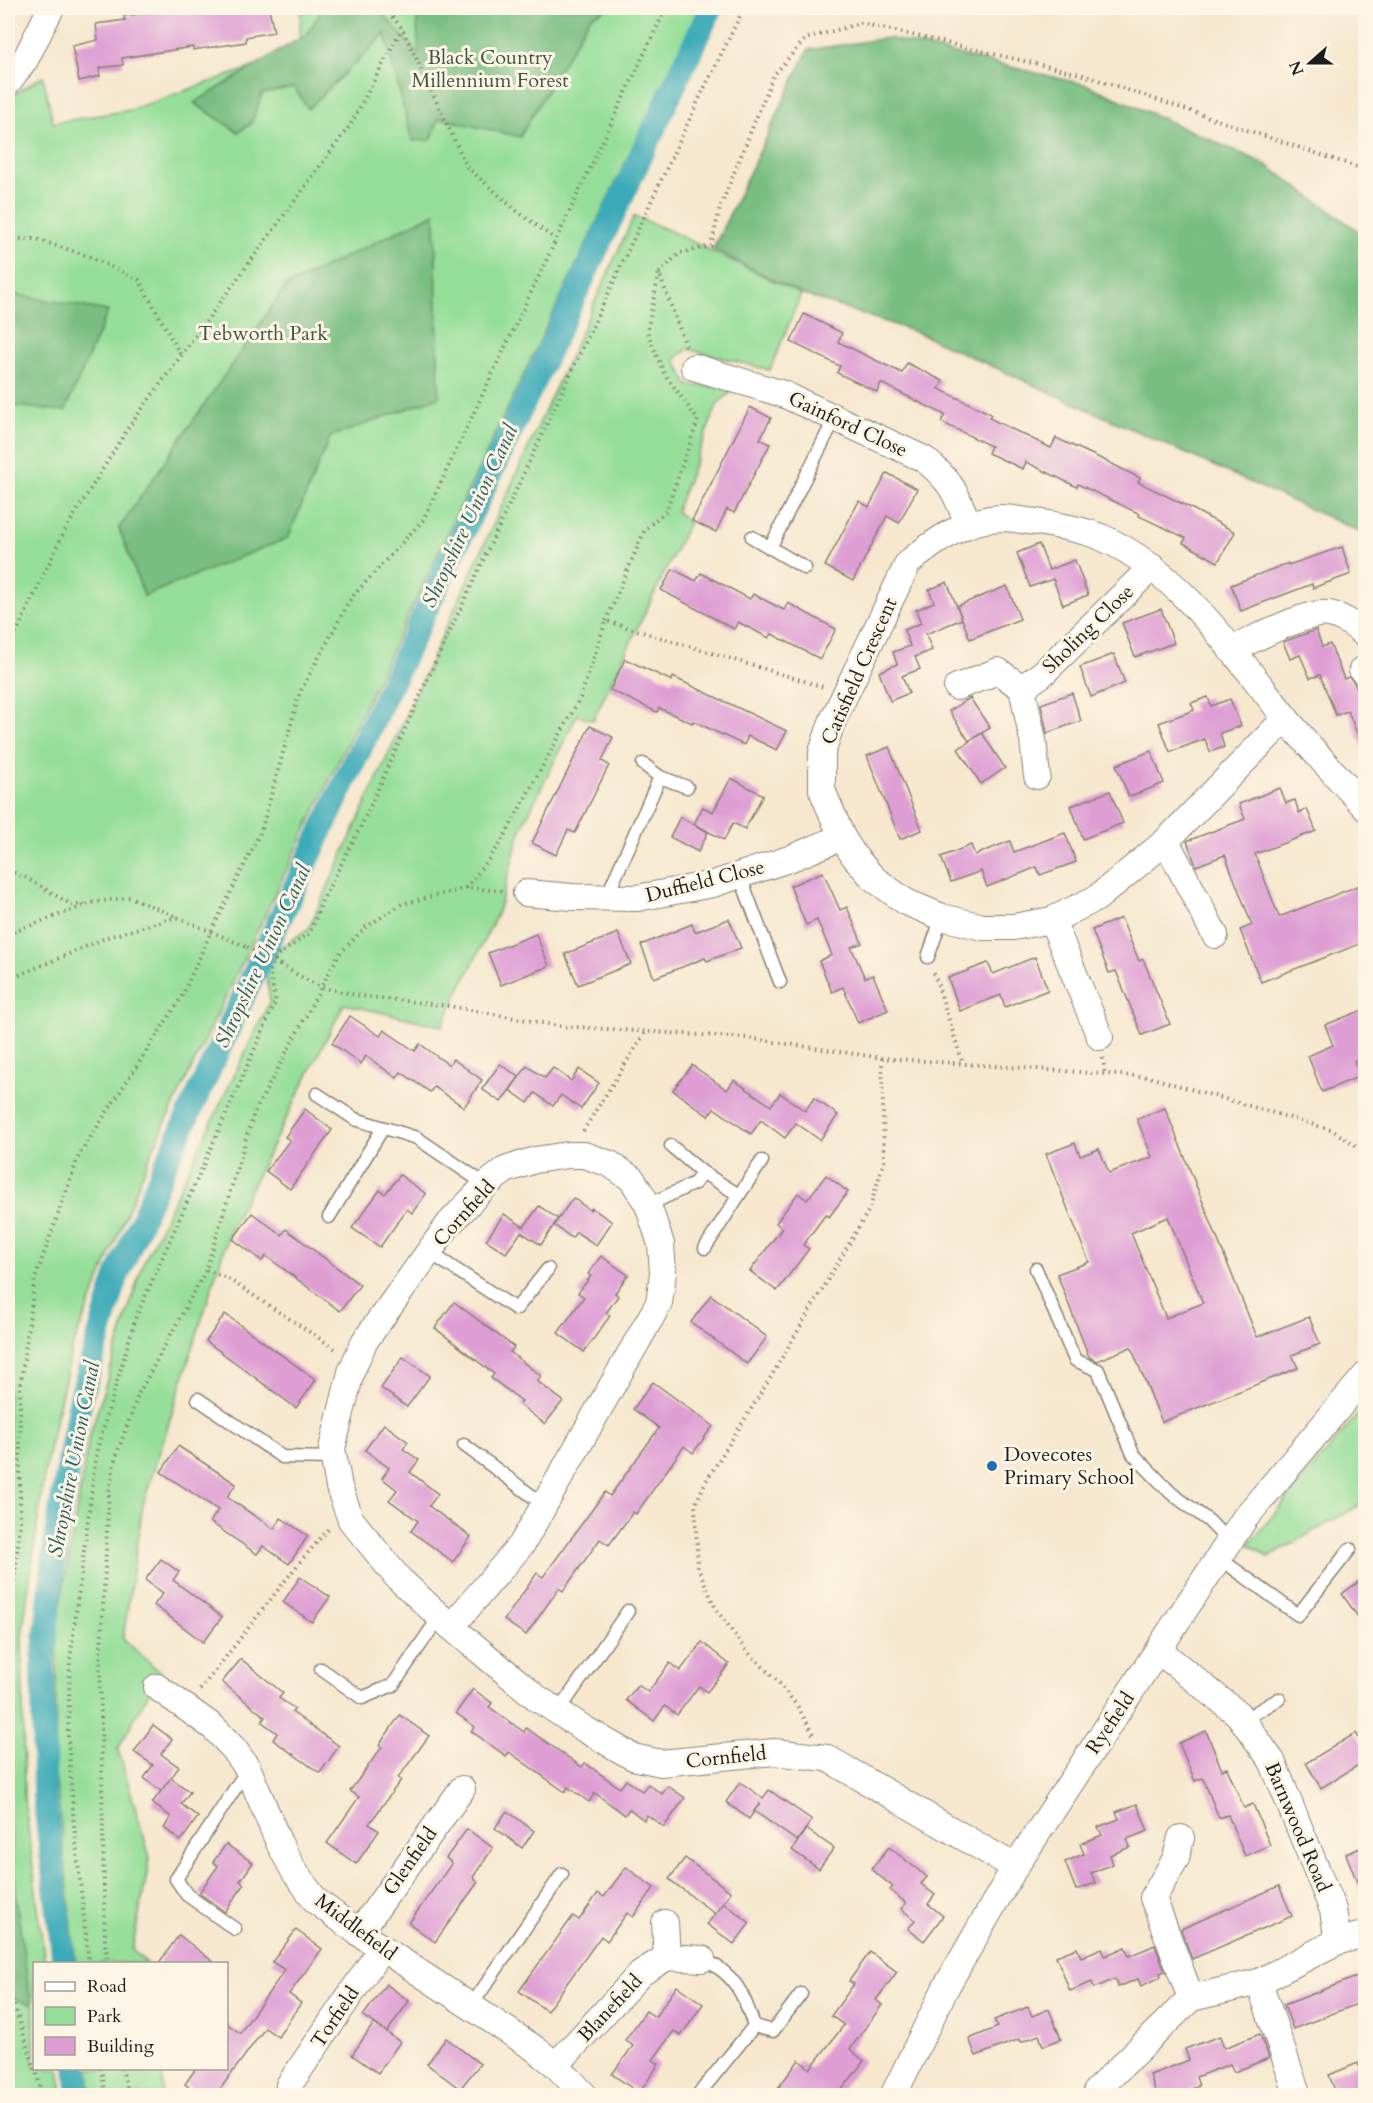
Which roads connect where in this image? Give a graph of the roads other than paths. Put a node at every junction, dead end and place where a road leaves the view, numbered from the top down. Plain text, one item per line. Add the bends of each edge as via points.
1 (51, 8) edge
2 (8, 82) edge
3 (694, 368) road end
4 (835, 418) junction
5 (968, 524) junction
6 (752, 537) dead end
7 (770, 548) junction
8 (1152, 567) junction
9 (804, 568) dead end
10 (1365, 636) edge
11 (1231, 650) junction
12 (957, 687) dead end
13 (1022, 688) junction
14 (1286, 718) junction
15 (643, 764) dead end
16 (1036, 776) dead end
17 (660, 777) junction
18 (687, 787) dead end
19 (1365, 808) edge
20 (843, 837) junction
21 (1166, 840) junction
22 (740, 876) junction
23 (526, 893) road end
24 (606, 898) junction
25 (942, 918) junction
26 (1052, 920) junction
27 (1215, 934) dead end
28 (928, 957) road end
29 (780, 982) dead end
30 (1100, 1037) dead end
31 (317, 1094) dead end
32 (383, 1128) junction
33 (670, 1146) dead end
34 (762, 1161) dead end
35 (702, 1172) junction
36 (486, 1185) junction
37 (739, 1195) junction
38 (648, 1205) junction
39 (329, 1217) dead end
40 (705, 1248) dead end
41 (429, 1252) junction
42 (548, 1269) dead end
43 (1036, 1269) dead end
44 (1365, 1375) edge
45 (198, 1399) dead end
46 (464, 1445) dead end
47 (333, 1458) junction
48 (544, 1505) junction
49 (1350, 1549) dead end
50 (1224, 1550) junction
51 (628, 1611) dead end
52 (446, 1622) junction
53 (1158, 1650) junction
54 (321, 1669) dead end
55 (157, 1687) dead end
56 (1279, 1699) dead end
57 (558, 1712) junction
58 (1243, 1720) junction
59 (248, 1769) junction
60 (462, 1788) dead end
61 (1181, 1838) dead end
62 (1015, 1867) junction
63 (562, 1874) dead end
64 (665, 1923) dead end
65 (235, 1929) dead end
66 (359, 1933) junction
67 (1365, 1934) edge
68 (1336, 1942) junction
69 (382, 1948) junction
70 (667, 1957) junction
71 (702, 1959) joint
72 (1259, 1983) junction
73 (801, 1994) dead end
74 (1191, 1998) junction
75 (471, 2006) junction
76 (754, 2026) junction
77 (556, 2065) junction
78 (289, 2085) dead end
79 (1095, 2093) edge
80 (585, 2096) edge
81 (698, 2096) edge
82 (893, 2096) edge
83 (1298, 2096) edge

1 - 2 street via 25,60
3 - 4 street, Gainford Close via 783,394
4 - 5 street, Gainford Close via 924,459 941,472 953,487
4 - 7 lane
5 - 8 street, Catisfield Crescent via 1001,518 1051,524 1103,538
5 - 20 street, Catisfield Crescent via 908,563 832,722 822,752 822,790
6 - 7 lane
7 - 9 lane
8 - 11 street, Catisfield Crescent via 1186,598
8 - 13 street, Sholing Close via 1042,674
10 - 11 street via 1328,613 1309,616
11 - 14 street, Catisfield Crescent
12 - 13 street via 998,671
13 - 16 street
14 - 19 street, Catisfield Crescent
14 - 21 street, Catisfield Crescent
15 - 17 lane
17 - 18 lane
17 - 24 lane
20 - 22 street, Duffield Close
20 - 25 street, Catisfield Crescent via 873,878 906,902
21 - 26 street, Catisfield Crescent via 1097,898
21 - 27 street
22 - 24 street, Duffield Close via 637,898
22 - 29 lane
23 - 24 street, Duffield Close
25 - 26 street, Catisfield Crescent via 982,927 1013,927
25 - 28 lane
26 - 30 street
31 - 32 lane via 355,1119
32 - 36 lane via 417,1138
32 - 39 lane
33 - 35 lane
34 - 37 lane
35 - 37 lane
35 - 38 lane via 695,1183
36 - 38 street, Cornfield via 505,1170 535,1160 584,1155 610,1164 633,1179
36 - 41 street, Cornfield
37 - 40 lane
38 - 48 street, Cornfield via 661,1244 659,1303
41 - 42 lane via 516,1309
41 - 47 street, Cornfield via 364,1342 339,1414
43 - 50 lane via 1075,1360 1098,1370 1133,1454 1171,1493 1203,1516
44 - 50 street, Ryefield via 1245,1518
45 - 47 lane via 282,1456
46 - 48 lane
47 - 52 street, Cornfield via 351,1520 398,1578
48 - 52 street, Cornfield via 522,1544
49 - 50 lane via 1298,1615
50 - 53 street, Ryefield
51 - 57 lane
52 - 54 lane via 393,1685 362,1698
52 - 57 street, Cornfield
53 - 58 street, Barnwood Road
53 - 62 street, Ryefield
55 - 59 street, Middlefield via 213,1728
56 - 58 lane
57 - 62 street, Cornfield via 633,1757 661,1763 774,1752 827,1758
58 - 68 street, Barnwood Road via 1272,1761 1333,1910
59 - 65 lane via 176,1879 187,1895
59 - 66 street, Middlefield via 294,1871 316,1901
60 - 66 street, Glenfield
61 - 74 street via 1176,1858 1153,1898
62 - 82 street, Ryefield via 946,1987
63 - 75 lane
64 - 70 street
66 - 69 street, Middlefield
67 - 68 street
68 - 72 street
69 - 75 street, Middlefield
69 - 78 street, Torfield
70 - 71 street
70 - 77 street, Blanefield via 641,1973
71 - 76 lane via 718,1966 732,1979 746,2001
72 - 74 street
72 - 83 street
73 - 76 lane via 772,2031
74 - 79 street
75 - 77 street, Middlefield
76 - 81 lane
77 - 80 street, Middlefield

